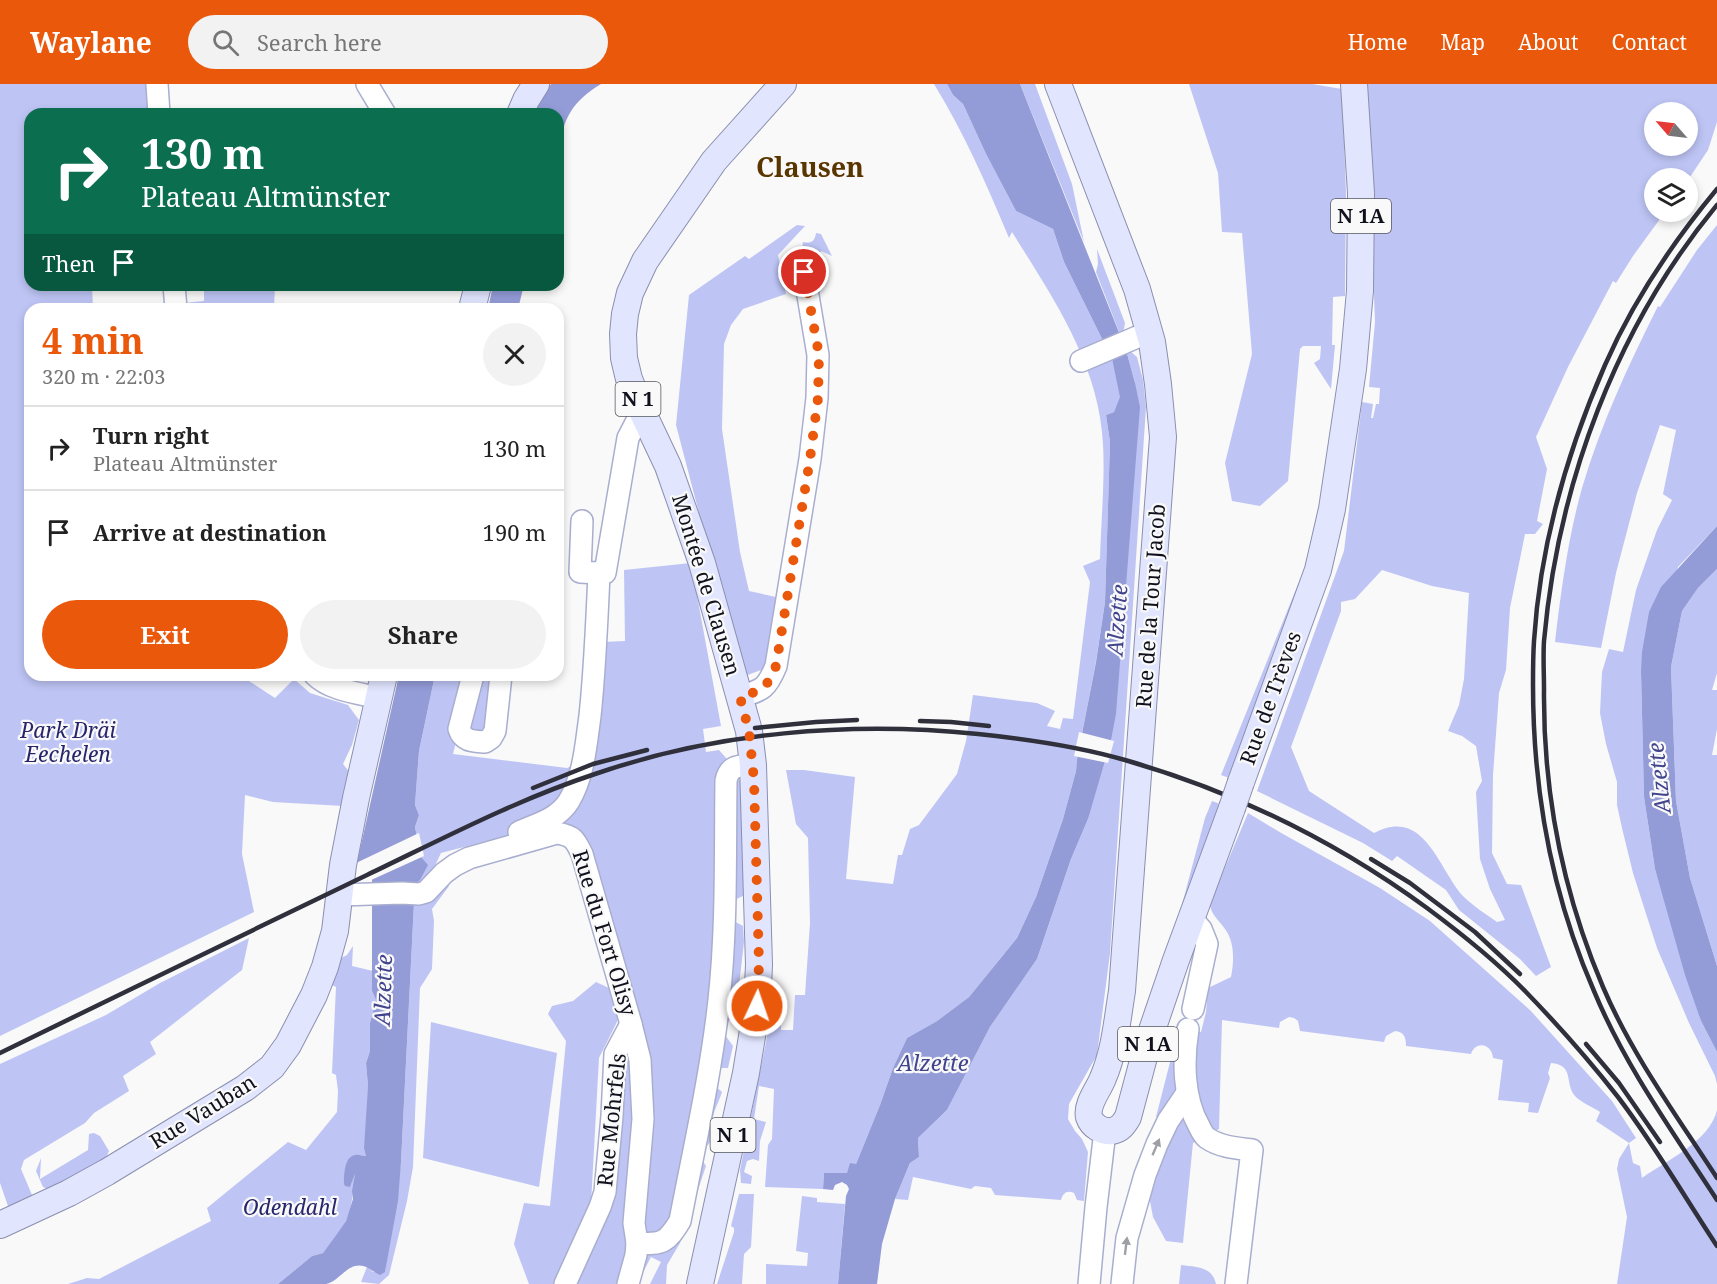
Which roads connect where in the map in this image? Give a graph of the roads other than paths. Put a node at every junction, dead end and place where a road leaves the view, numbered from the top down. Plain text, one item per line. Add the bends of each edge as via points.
1 (157, 84) edge
2 (367, 84) edge
3 (536, 84) edge
4 (783, 84) edge
5 (1058, 84) edge
6 (1354, 84) edge
7 (159, 108) edge
8 (381, 108) edge
9 (522, 108) edge
10 (804, 272) dead end
11 (1149, 332) junction
12 (1081, 361) dead end
13 (642, 411) junction
14 (582, 520) dead end
15 (599, 573) junction
16 (322, 681) edge
17 (471, 681) edge
18 (500, 681) edge
19 (381, 686) edge
20 (740, 697) junction
21 (753, 765) junction
22 (517, 844) junction
23 (340, 895) junction
24 (1191, 918) junction
25 (631, 1024) junction
26 (1187, 1093) junction
27 (1105, 1131) junction
28 (0, 1225) edge
29 (638, 1243) junction
30 (565, 1284) edge
31 (628, 1284) edge
32 (700, 1284) edge
33 (1089, 1284) edge
34 (1122, 1284) edge
35 (1236, 1284) edge

1 - 7 street
2 - 8 street
3 - 9 main road
4 - 13 main road, Montée de Clausen / N 1 via 714,161 638,274 623,334 629,379
5 - 11 main road, Rue de la Tour Jacob / N 1A via 1137,289
6 - 24 main road, Rue de Trèves / N 1A, bridge via 1361,193 1360,291 1332,509 1318,570
10 - 20 street via 819,355 818,398 808,469 776,666 761,690
11 - 12 street
11 - 27 main road, Rue de la Tour Jacob / N 1A via 1158,384 1162,463 1122,991 1114,1046 1090,1104 1089,1116 1095,1126
13 - 15 street via 628,438 605,573
13 - 20 main road, Montée de Clausen / N 1 via 668,466 698,552
14 - 15 street via 580,572
15 - 22 street via 591,702 585,752 575,787 556,815 514,834
16 - 19 street via 339,688
17 - 18 street via 459,729 468,740 485,742 495,730
19 - 23 main road, Rue Vauban
20 - 21 main road, Montée de Clausen / N 1
21 - 29 street via 734,767 726,781 725,930 719,1001 680,1221 670,1237 655,1245
21 - 32 main road, Montée de Clausen / N 1 via 757,1006
22 - 23 street, Rue du Fort Olisy via 455,865 426,892
22 - 25 street, Rue du Fort Olisy via 557,832 576,841
23 - 28 main road, Rue Vauban via 318,986 288,1045 272,1067 245,1088 108,1172
24 - 26 street via 1207,944 1186,1044
24 - 27 main road, Rue de Trèves / N 1A via 1148,1042 1128,1117 1114,1131
25 - 29 street, Rue du Fort Olisy via 643,1092 634,1223
25 - 30 street, Rue Mohrfels via 615,1054 605,1192
34 -> 26 street via 1127,1238 1144,1175 1168,1120
26 - 35 street via 1205,1137 1227,1147 1252,1150
27 - 33 street
29 - 31 street, Rue du Fort Olisy

